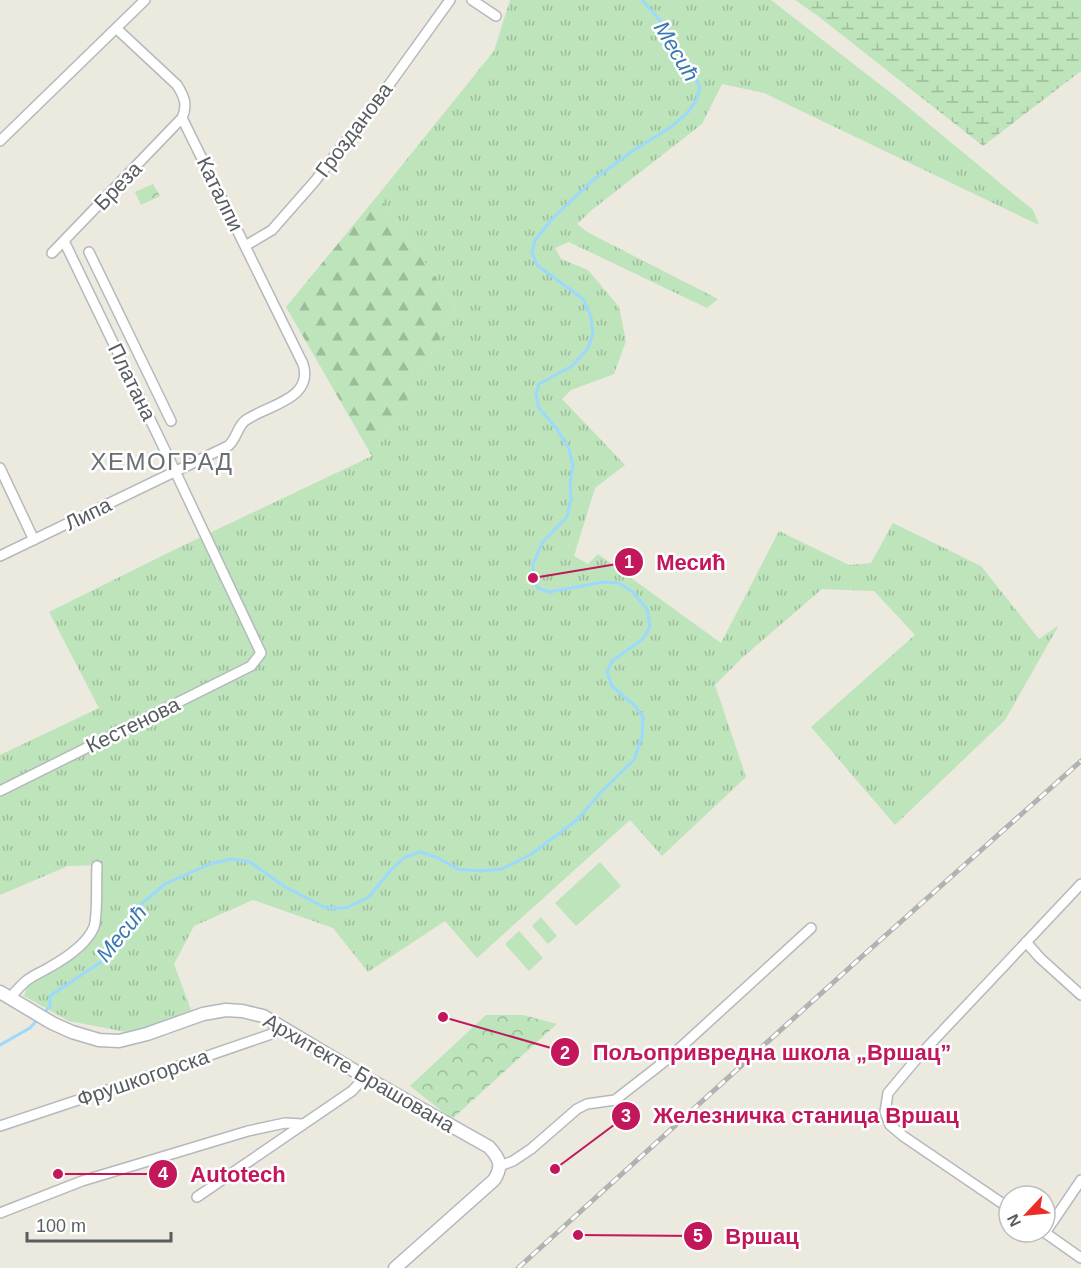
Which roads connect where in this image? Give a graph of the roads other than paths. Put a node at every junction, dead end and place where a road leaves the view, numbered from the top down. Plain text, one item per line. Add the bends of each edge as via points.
1 (146, 0) edge
2 (450, 0) edge
3 (472, 0) edge
4 (496, 16) dead end
5 (117, 29) junction
6 (182, 118) junction
7 (0, 141) edge
8 (64, 241) junction
9 (245, 246) junction
10 (89, 252) dead end
11 (52, 253) dead end
12 (116, 307) junction
13 (99, 315) junction
14 (306, 377) joint
15 (171, 421) dead end
16 (0, 468) edge
17 (175, 471) junction
18 (34, 540) junction
19 (0, 556) edge
20 (261, 653) joint
21 (0, 791) edge
22 (96, 866) dead end
23 (1081, 884) edge
24 (811, 928) dead end
25 (1026, 942) junction
26 (5, 995) edge
27 (1081, 995) edge
28 (286, 1029) junction
29 (365, 1077) junction
30 (302, 1124) junction
31 (0, 1126) edge
32 (500, 1166) junction
33 (1081, 1180) edge
34 (197, 1197) dead end
35 (997, 1200) edge
36 (0, 1213) edge
37 (1057, 1214) edge
38 (1057, 1241) edge
39 (1081, 1257) edge
40 (395, 1268) edge

1 - 5 street
2 - 9 street, Грозданова via 315,181 272,230
3 - 4 street
5 - 6 street, Каталпи via 177,85 185,99
5 - 7 street
6 - 8 street, Бреза
6 - 9 street, Каталпи
8 - 11 street, Бреза
8 - 13 street, Платана
9 - 14 street, Каталпи
10 - 12 street
12 - 13 street
12 - 15 street
13 - 17 street, Платана
14 - 17 street, Липа via 295,394 243,422 231,443
16 - 18 street
17 - 18 street, Липа
17 - 20 street, Платана
18 - 19 street, Липа
20 - 21 street, Кестенова via 251,666
22 - 26 street via 95,920 87,938 59,962
23 - 25 street
24 - 32 street via 669,1058 615,1100 577,1109 531,1149
25 - 27 street
25 - 35 street via 888,1093 885,1112 890,1125 903,1136
26 - 28 street, Архитекте Брашована via 52,1023 99,1040 119,1041 226,1010 263,1016
28 - 29 street, Архитекте Брашована
28 - 31 street, Фрушкогорска
29 - 30 street via 352,1091
29 - 32 street, Архитекте Брашована via 489,1148
30 - 34 street
30 - 36 street via 285,1122 248,1131 82,1181
32 - 40 street via 488,1186
33 - 37 street
38 - 39 street

